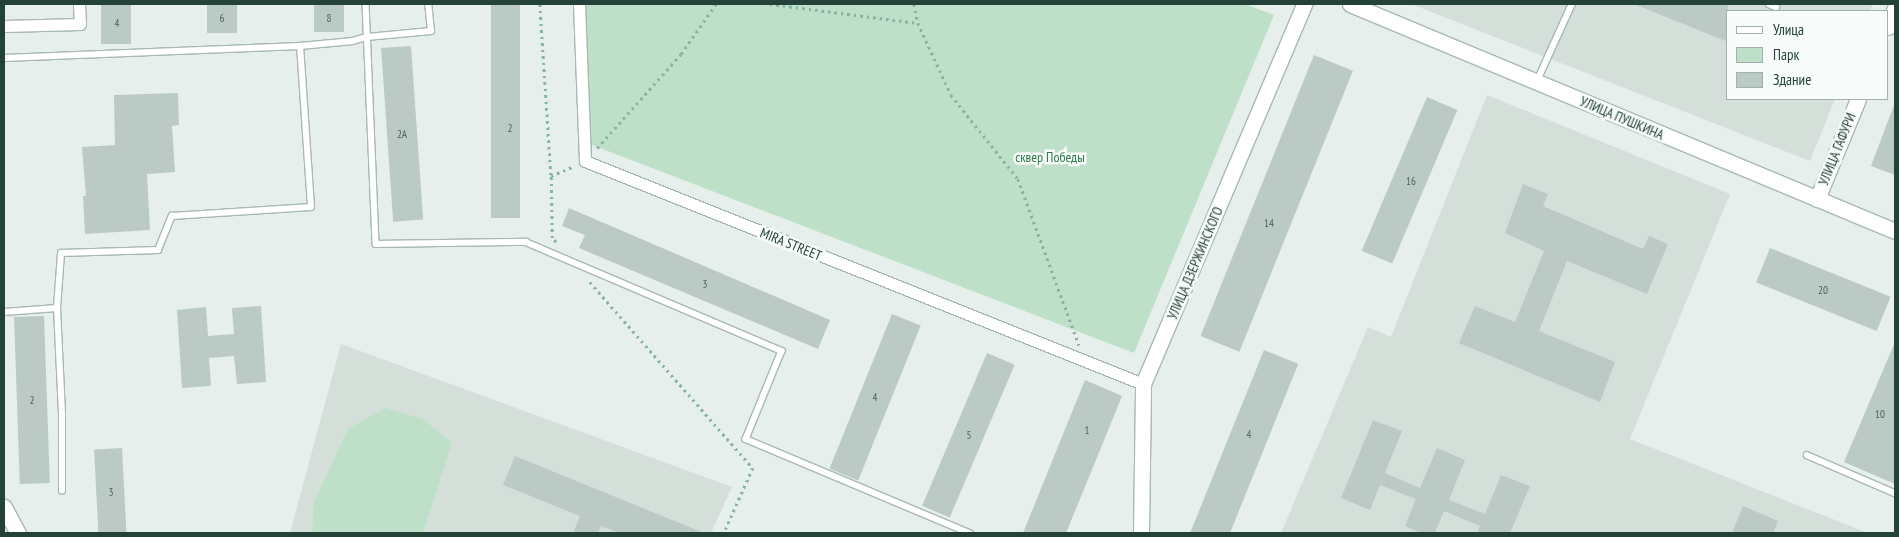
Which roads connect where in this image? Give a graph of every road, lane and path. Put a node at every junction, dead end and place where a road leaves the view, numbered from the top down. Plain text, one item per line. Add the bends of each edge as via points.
1 (79, 4) edge
2 (366, 4) edge
3 (428, 4) edge
4 (540, 4) edge
5 (579, 4) edge
6 (716, 4) edge
7 (770, 4) edge
8 (914, 4) edge
9 (1304, 4) edge
10 (1353, 4) edge
11 (1572, 4) edge
12 (1769, 4) edge
13 (1776, 7) dead end
14 (1895, 8) edge
15 (918, 23) junction
16 (1889, 24) edge
17 (4, 26) edge
18 (367, 37) junction
19 (300, 46) junction
20 (4, 58) edge
21 (1536, 83) junction
22 (1858, 100) edge
23 (585, 161) junction
24 (551, 176) junction
25 (1817, 199) junction
26 (1895, 231) edge
27 (558, 245) dead end
28 (584, 275) dead end
29 (57, 308) junction
30 (4, 312) edge
31 (1086, 363) junction
32 (1144, 384) junction
33 (1807, 455) dead end
34 (62, 491) dead end
35 (1895, 493) edge
36 (4, 508) edge
37 (18, 533) edge
38 (724, 533) edge
39 (970, 533) edge
40 (1141, 533) edge

1 - 17 street via 80,24
2 - 18 lane
3 - 18 lane via 430,31
4 - 24 path
5 - 23 street
6 - 23 path via 681,54
7 - 15 path
8 - 15 path
9 - 32 street, УЛИЦА ДЗЕРЖИНСКОГО
10 - 21 street, УЛИЦА ПУШКИНА
11 - 21 lane
12 - 13 lane
14 - 16 street
15 - 31 path via 951,95 1018,179
18 - 19 lane
18 - 39 lane via 376,244 526,242 782,351 746,439
19 - 20 lane
19 - 29 lane via 311,207 172,216 158,250 61,253
21 - 25 street, УЛИЦА ПУШКИНА
22 - 25 street, УЛИЦА ГАФУРИ
23 - 24 path
23 - 31 street, MIRA STREET
24 - 27 path via 552,238
25 - 26 street, УЛИЦА ПУШКИНА
28 - 38 path via 753,468
29 - 30 lane
29 - 34 lane
31 - 32 street, MIRA STREET
32 - 40 street, УЛИЦА ДЗЕРЖИНСКОГО
33 - 35 lane
36 - 37 street

